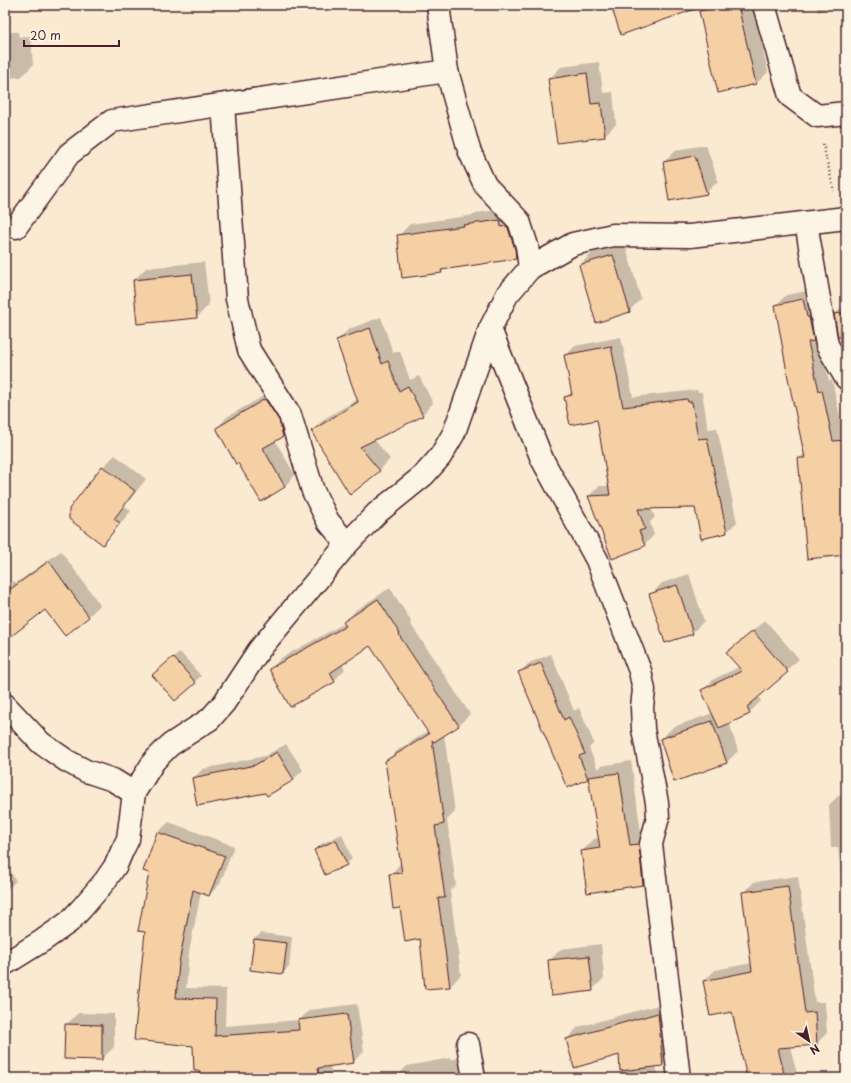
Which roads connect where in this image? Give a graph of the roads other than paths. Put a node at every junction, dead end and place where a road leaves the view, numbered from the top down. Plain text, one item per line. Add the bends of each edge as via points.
1 (438, 5) edge
2 (764, 5) edge
3 (447, 71) junction
4 (223, 105) junction
5 (846, 113) edge
6 (843, 218) edge
7 (806, 223) junction
8 (16, 228) dead end
9 (530, 268) junction
10 (490, 329) junction
11 (846, 378) edge
12 (347, 544) junction
13 (5, 705) edge
14 (134, 793) junction
15 (5, 964) edge
16 (468, 1044) dead end
17 (474, 1078) edge
18 (679, 1078) edge

1 - 3 street
2 - 5 street via 790,96 817,116
3 - 4 street
3 - 9 street via 469,150 485,185 519,221 527,246
4 - 8 street via 112,121 69,154
4 - 12 street via 237,299 250,350 290,415 313,492 328,521
6 - 7 street
7 - 9 street via 690,236 613,235 573,244
7 - 11 street via 827,345
9 - 10 street via 507,295
10 - 12 street via 454,433 440,456 424,474 377,513
10 - 18 street via 542,459 597,560 640,671 644,690 643,729 658,816 651,844
12 - 14 street via 259,650 224,703 210,719 170,745 154,761
13 - 14 street via 41,743 67,761 113,780
14 - 15 street via 128,839 105,881 69,922
16 - 17 street

